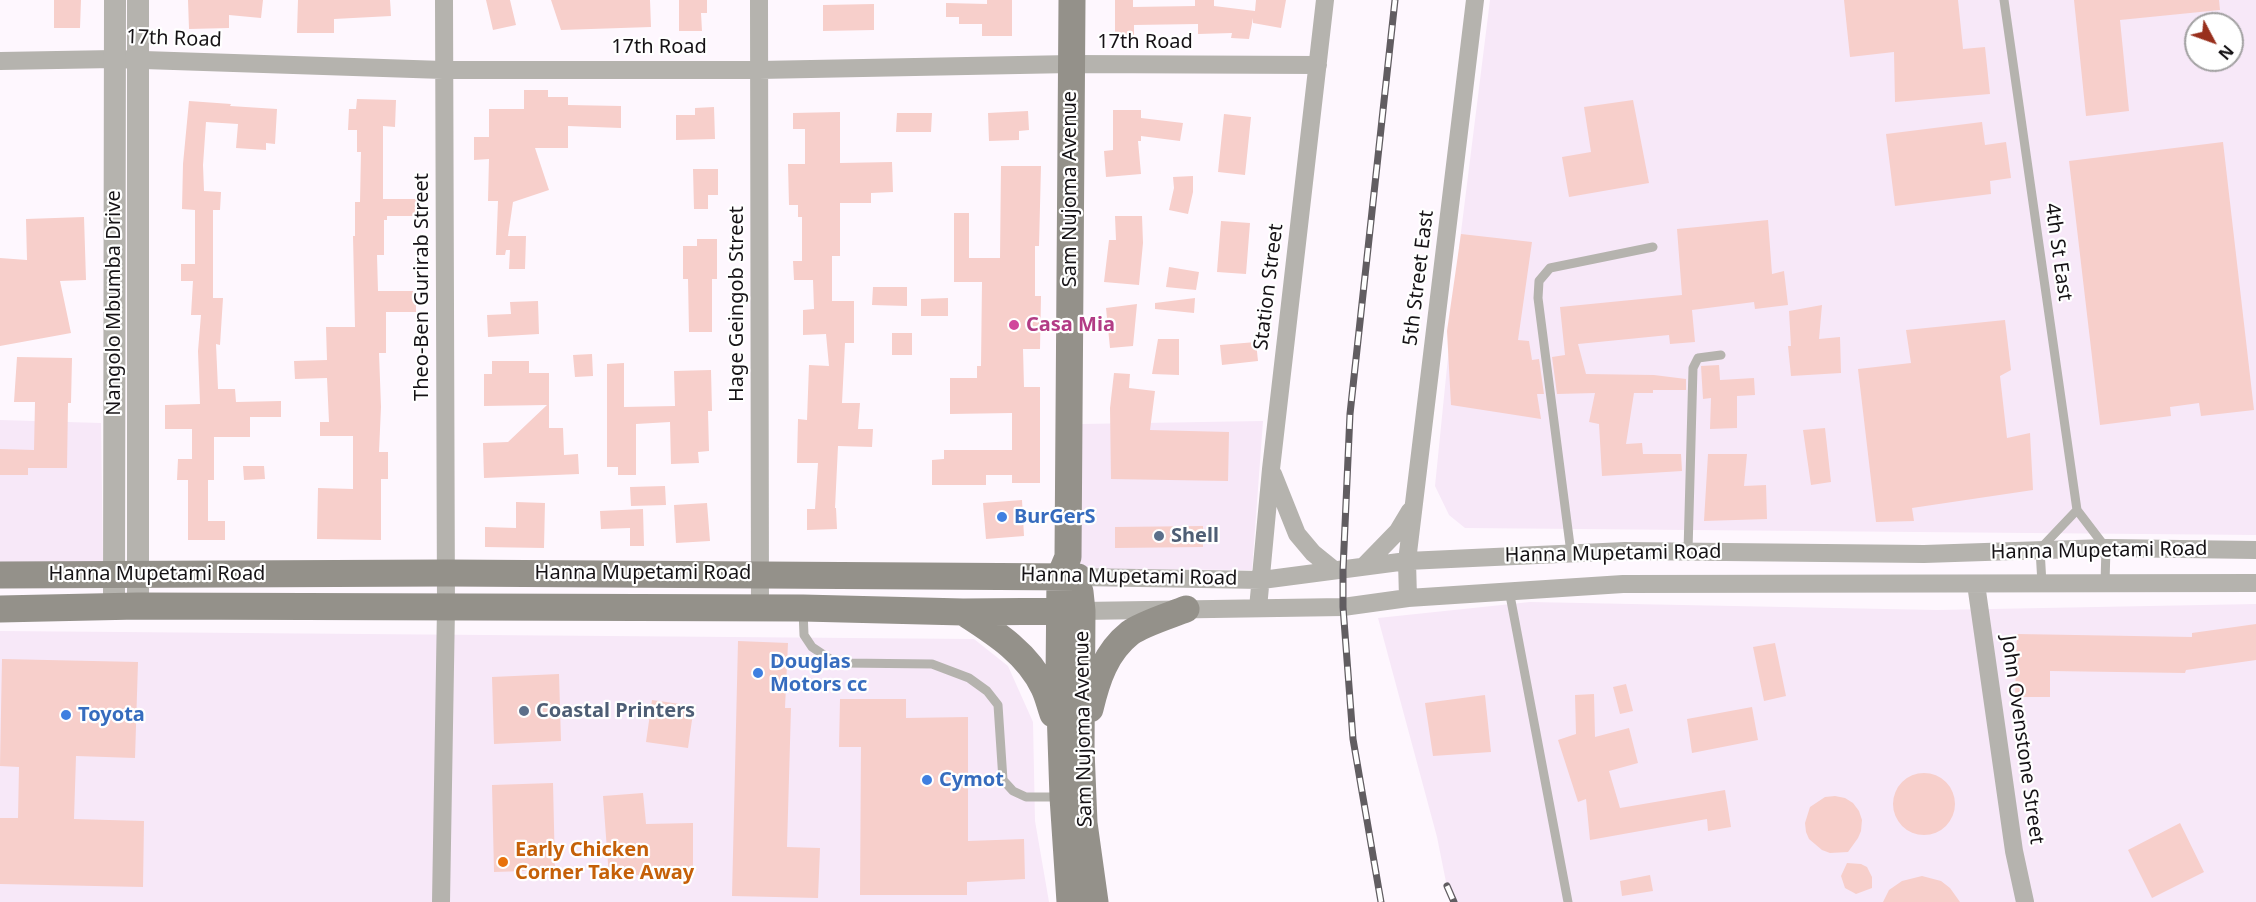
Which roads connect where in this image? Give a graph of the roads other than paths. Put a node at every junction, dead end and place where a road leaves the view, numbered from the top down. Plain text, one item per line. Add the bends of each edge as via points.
1 (115, 0) edge
2 (138, 0) edge
3 (444, 0) edge
4 (759, 0) edge
5 (1072, 0) edge
6 (1325, 0) edge
7 (1475, 0) edge
8 (2004, 0) edge
9 (114, 59) junction
10 (138, 61) junction
11 (0, 62) edge
12 (1071, 64) junction
13 (1318, 65) junction
14 (443, 70) junction
15 (759, 70) junction
16 (1653, 247) dead end
17 (1721, 355) dead end
18 (1271, 469) junction
19 (1414, 506) junction
20 (2077, 510) junction
21 (2106, 548) junction
22 (2040, 549) junction
23 (2256, 550) edge
24 (1688, 551) junction
25 (1571, 553) junction
26 (1924, 554) junction
27 (1407, 561) junction
28 (1363, 567) junction
29 (1068, 570) junction
30 (1334, 570) junction
31 (446, 573) junction
32 (126, 574) junction
33 (761, 574) junction
34 (0, 575) edge
35 (1262, 580) junction
36 (1925, 583) junction
37 (2105, 583) junction
38 (2256, 583) edge
39 (1976, 584) junction
40 (2042, 584) junction
41 (1509, 590) junction
42 (1408, 598) junction
43 (126, 606) junction
44 (446, 608) junction
45 (803, 608) junction
46 (1258, 608) junction
47 (0, 609) edge
48 (760, 609) junction
49 (1186, 609) junction
50 (1071, 611) junction
51 (963, 612) junction
52 (1071, 745) junction
53 (1063, 797) junction
54 (441, 902) edge
55 (1070, 902) edge
56 (1095, 902) edge
57 (1568, 902) edge
58 (2025, 902) edge

1 - 9 street, Nangolo Mbumba Drive
2 - 10 street, Nangolo Mbumba Drive
3 - 14 street, Theo-Ben Gurirab Street
4 - 15 street, Hage Geingob Street
5 - 12 main road, Sam Nujoma Avenue
6 - 13 street, Station Street
7 - 19 street, 5th Street East
8 - 20 lane, 4th St East
9 - 10 street, 17th Road
9 - 11 street, 17th Road
9 - 32 street, Nangolo Mbumba Drive
10 - 14 street, 17th Road
10 - 32 street, Nangolo Mbumba Drive
12 - 13 street, 17th Road
12 - 15 street, 17th Road
12 - 29 main road, Sam Nujoma Avenue
13 - 18 street, Station Street
14 - 15 street, 17th Road
14 - 31 street, Theo-Ben Gurirab Street
15 - 33 street, Hage Geingob Street
16 - 25 lane via 1550,268 1539,281
17 - 24 lane via 1698,358 1693,368
18 - 30 street via 1297,534
18 - 35 street, Station Street
19 - 27 street, 5th Street East
19 - 28 street via 1398,531
20 - 21 lane, 4th St East
20 - 22 lane
21 - 22 street, Hanna Mupetami Road
21 - 23 street, Hanna Mupetami Road
21 - 37 lane
22 - 26 street, Hanna Mupetami Road
22 - 40 lane
24 - 25 street, Hanna Mupetami Road
24 - 26 street, Hanna Mupetami Road
25 - 27 street, Hanna Mupetami Road
26 - 36 street
27 - 28 street, Hanna Mupetami Road
27 - 42 street, 5th Street East
28 - 30 street, Hanna Mupetami Road
29 - 33 main road, Hanna Mupetami Road
29 - 35 street, Hanna Mupetami Road
29 - 50 main road, Sam Nujoma Avenue
30 - 35 street, Hanna Mupetami Road
31 - 32 main road, Hanna Mupetami Road
31 - 33 main road, Hanna Mupetami Road
31 - 44 street, Theo-Ben Gurirab Street
32 - 34 main road, Hanna Mupetami Road
32 - 43 street, Nangolo Mbumba Drive
33 - 48 street, Hage Geingob Street
35 - 46 street, Station Street
36 - 39 street, Hanna Mupetami Road
36 - 41 street, Hanna Mupetami Road via 1623,584
37 - 38 street, Hanna Mupetami Road
37 - 40 street, Hanna Mupetami Road
39 - 40 street, Hanna Mupetami Road
39 - 58 street, John Ovenstone Street via 2014,851
41 - 42 street, Hanna Mupetami Road
41 - 57 lane
42 - 46 street, Hanna Mupetami Road via 1343,607
43 - 44 main road, Hanna Mupetami Road
43 - 47 main road, Hanna Mupetami Road
44 - 48 main road, Hanna Mupetami Road
44 - 54 street, Theo-Ben Gurirab Street
45 - 48 main road, Hanna Mupetami Road
45 - 51 main road, Hanna Mupetami Road
45 - 53 lane via 804,635 812,647 830,659 844,663 932,664 969,678 987,691 998,705 1003,780 1026,797
46 - 49 street, Hanna Mupetami Road
49 - 50 street, Hanna Mupetami Road
49 - 52 main road via 1131,632 1108,655
50 - 51 main road, Hanna Mupetami Road
50 - 52 main road, Sam Nujoma Avenue
51 - 52 main road via 1020,653 1034,670
52 - 53 main road, Sam Nujoma Avenue
52 - 56 main road, Sam Nujoma Avenue
53 - 55 main road, Sam Nujoma Avenue

